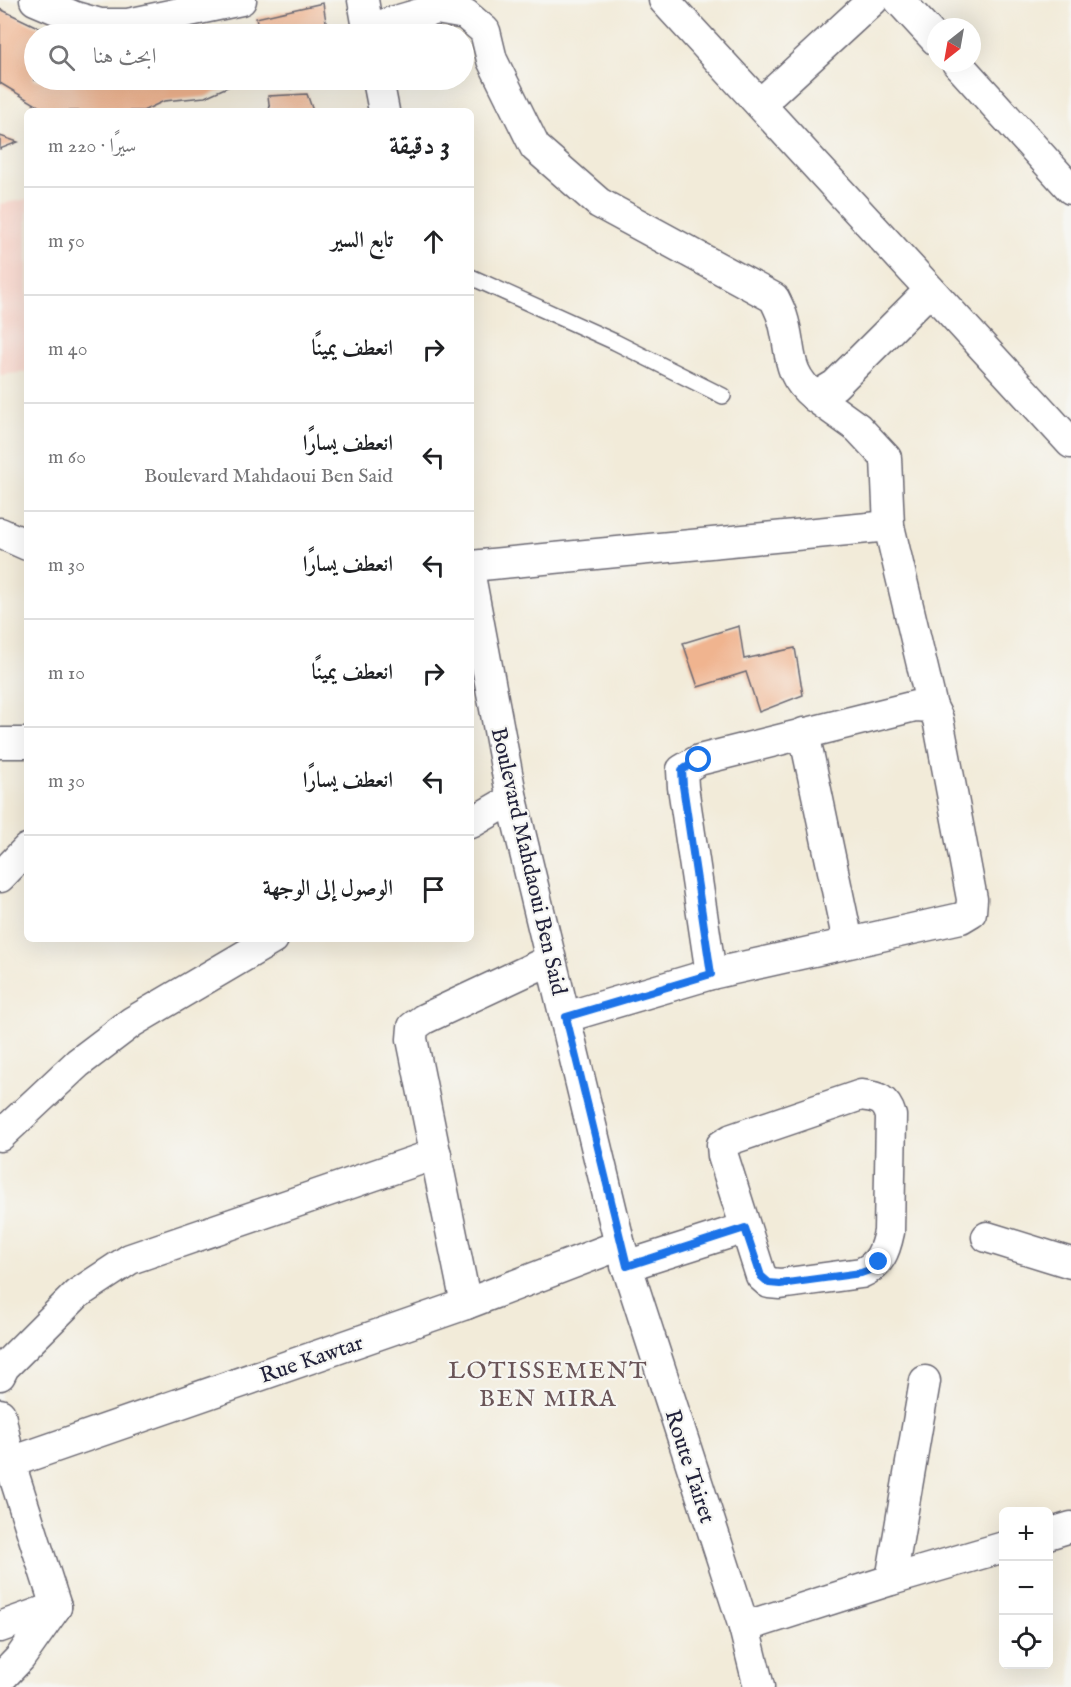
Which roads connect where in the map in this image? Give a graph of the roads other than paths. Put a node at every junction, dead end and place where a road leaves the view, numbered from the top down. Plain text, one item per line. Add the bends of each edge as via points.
1 (35, 0) edge
2 (241, 0) edge
3 (363, 0) edge
4 (664, 0) edge
5 (873, 0) edge
6 (899, 0) edge
7 (368, 24) edge
8 (393, 24) edge
9 (927, 30) edge
10 (965, 72) edge
11 (380, 90) edge
12 (760, 104) junction
13 (383, 108) edge
14 (1071, 189) edge
15 (474, 278) edge
16 (929, 291) junction
17 (723, 396) dead end
18 (815, 397) junction
19 (1071, 443) edge
20 (889, 526) junction
21 (0, 533) edge
22 (24, 544) edge
23 (474, 566) edge
24 (474, 597) edge
25 (932, 707) junction
26 (804, 733) junction
27 (0, 743) edge
28 (24, 743) edge
29 (512, 799) junction
30 (474, 821) edge
31 (24, 852) edge
32 (0, 877) edge
33 (268, 942) edge
34 (848, 942) junction
35 (550, 960) junction
36 (711, 974) junction
37 (566, 1017) junction
38 (0, 1136) edge
39 (436, 1154) junction
40 (745, 1228) junction
41 (987, 1237) dead end
42 (623, 1256) junction
43 (1071, 1263) edge
44 (466, 1304) junction
45 (0, 1375) edge
46 (925, 1381) dead end
47 (0, 1414) edge
48 (5, 1465) edge
49 (1071, 1527) edge
50 (1053, 1532) edge
51 (999, 1548) edge
52 (891, 1580) junction
53 (56, 1607) junction
54 (0, 1627) edge
55 (744, 1627) junction
56 (0, 1679) edge
57 (759, 1687) edge

1 - 2 street via 100,24 128,24
3 - 7 street
4 - 12 street
5 - 12 street
6 - 9 street
8 - 18 street via 437,9 465,14 485,31 492,60 535,147 599,203 774,298 783,316 792,366
10 - 14 street
11 - 13 street
12 - 16 street
15 - 17 lane
16 - 18 street via 835,385
16 - 19 street
18 - 20 street via 858,428 886,458
20 - 23 street
20 - 25 street
21 - 22 street
24 - 29 street, Boulevard Mahdaoui Ben Said
25 - 26 street via 915,706
25 - 34 street via 938,719 972,899 971,912 962,918
26 - 34 street
26 - 36 street via 699,760 682,770
27 - 28 street
29 - 30 street
29 - 35 street, Boulevard Mahdaoui Ben Said
31 - 32 street
33 - 38 street via 132,1022 78,1063
34 - 36 street
35 - 37 street, Boulevard Mahdaoui Ben Said
35 - 39 street via 413,1027 412,1039
36 - 37 street
37 - 42 street, Boulevard Mahdaoui Ben Said
39 - 44 street
39 - 45 street via 130,1259 77,1294
40 - 40 street via 761,1276 769,1283 872,1269 879,1262 889,1232 891,1116 887,1103 876,1096 861,1095 722,1145
40 - 42 street, Rue Kawtar
41 - 43 street
42 - 44 street, Rue Kawtar
42 - 55 street, Route Tairet
44 - 48 street, Rue Kawtar
46 - 52 street
47 - 48 street
48 - 53 street
49 - 50 street
51 - 52 street
52 - 55 street
53 - 54 street
53 - 56 street
55 - 57 street, Route Tairet

